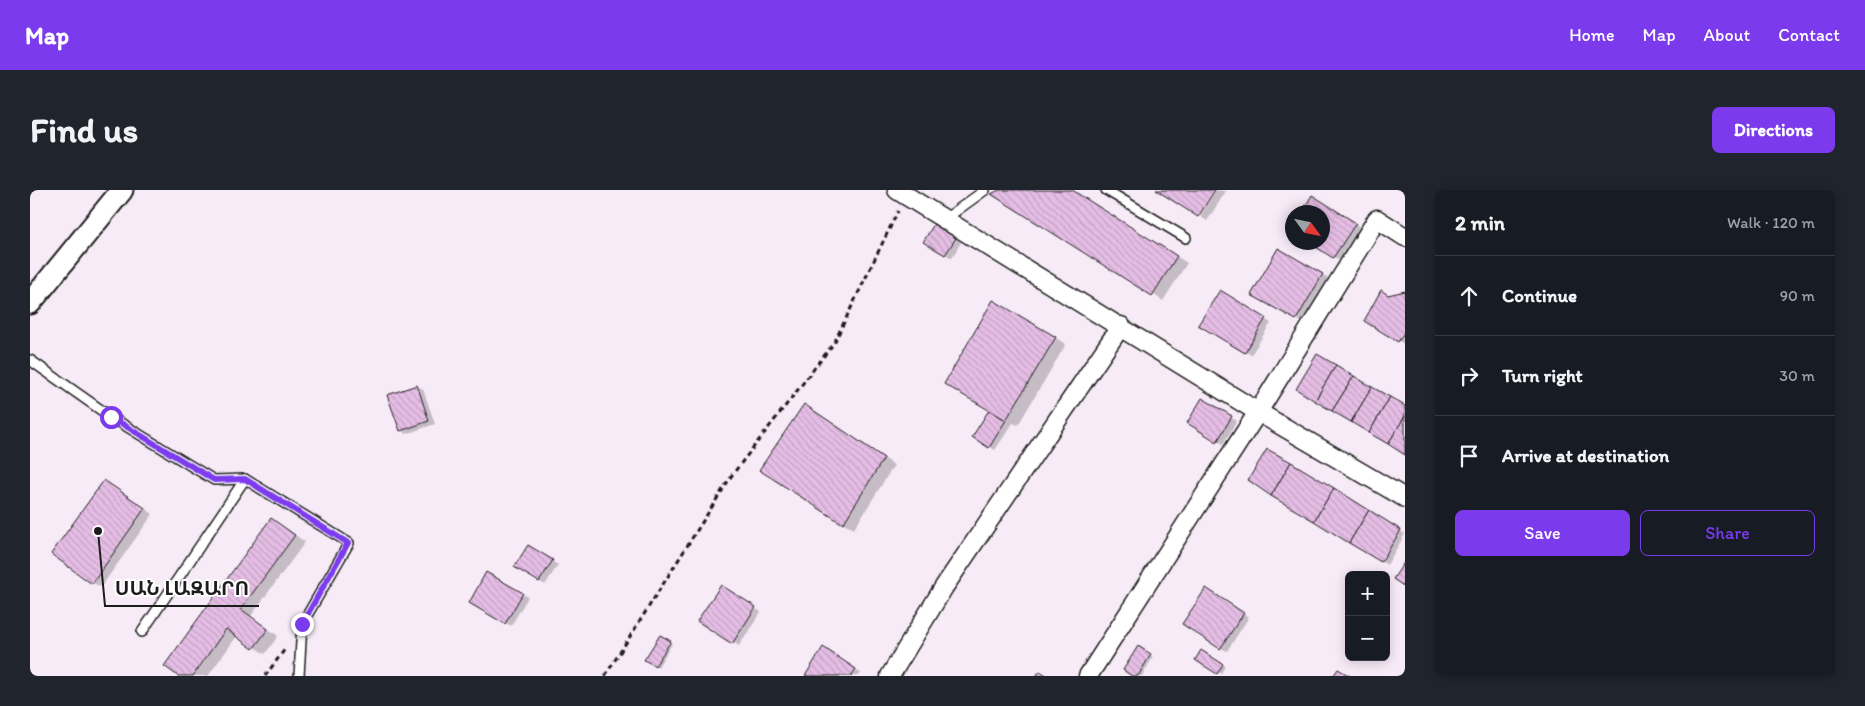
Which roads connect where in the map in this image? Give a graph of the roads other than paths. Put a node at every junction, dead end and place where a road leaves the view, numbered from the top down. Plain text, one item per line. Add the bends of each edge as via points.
1 (122, 190) edge
2 (985, 190) edge
3 (1106, 190) edge
4 (901, 193) edge
5 (945, 219) junction
6 (1405, 237) edge
7 (1186, 238) dead end
8 (30, 303) edge
9 (1121, 326) junction
10 (30, 360) edge
11 (1258, 412) junction
12 (245, 479) junction
13 (1405, 498) edge
14 (142, 632) dead end
15 (299, 676) edge
16 (890, 676) edge
17 (1088, 676) edge

1 - 8 street
2 - 5 lane
3 - 7 lane
4 - 5 street
5 - 9 street
6 - 11 street via 1376,219
9 - 11 street
9 - 16 street via 944,587
10 - 12 lane via 111,417 214,480
11 - 13 street
11 - 17 street
12 - 14 lane
12 - 15 lane via 348,543 302,624

